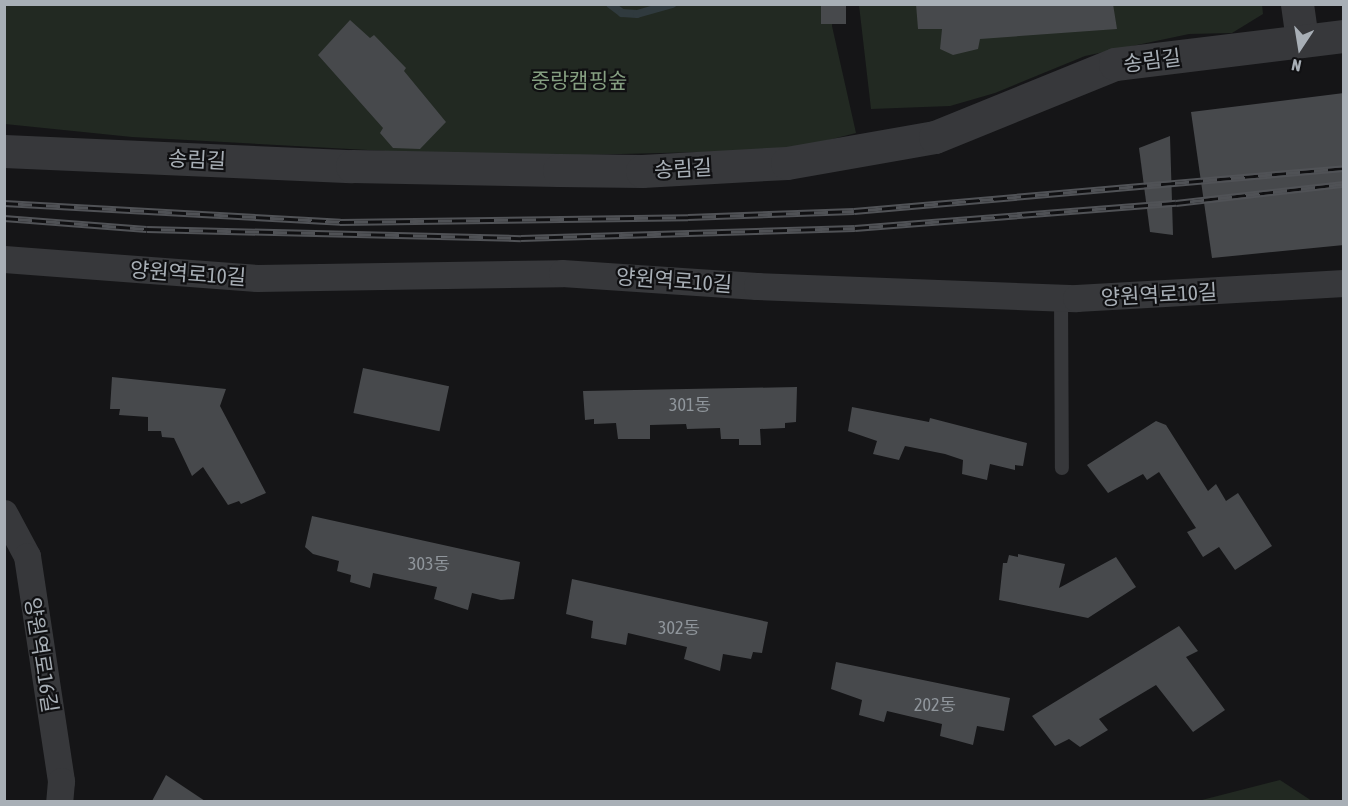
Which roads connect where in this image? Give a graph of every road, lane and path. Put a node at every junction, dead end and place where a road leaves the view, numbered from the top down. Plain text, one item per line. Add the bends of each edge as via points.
1 (1297, 4) edge
2 (1344, 36) edge
3 (1302, 41) junction
4 (4, 151) edge
5 (4, 260) edge
6 (1344, 283) edge
7 (1061, 298) junction
8 (1062, 468) dead end
9 (4, 513) edge
10 (59, 801) edge

1 - 3 street
2 - 3 street, 송림길
3 - 4 street, 송림길 via 1115,63 935,137 788,163 642,171 559,170 352,166
5 - 7 street, 양원역로10길 via 257,278 562,273 757,286
6 - 7 street, 양원역로10길
7 - 8 lane
9 - 10 street, 양원역로16길 via 27,556 61,781

